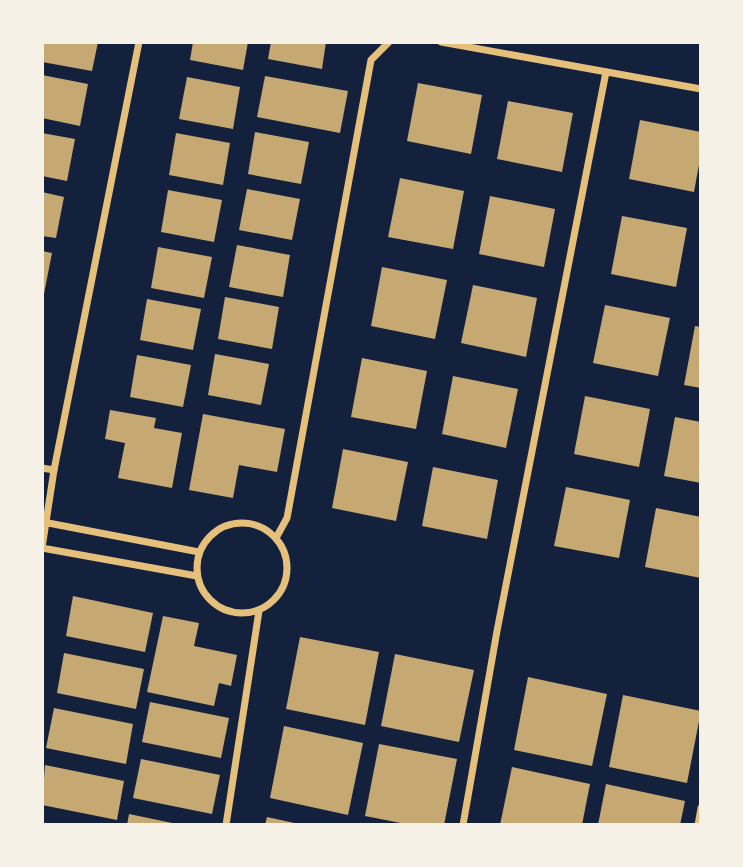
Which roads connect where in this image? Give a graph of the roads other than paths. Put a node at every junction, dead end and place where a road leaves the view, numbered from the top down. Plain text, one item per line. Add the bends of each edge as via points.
1 (139, 42) edge
2 (389, 42) edge
3 (441, 42) edge
4 (606, 72) junction
5 (701, 89) edge
6 (42, 468) edge
7 (54, 470) junction
8 (44, 523) edge
9 (276, 538) junction
10 (42, 548) edge
11 (199, 552) junction
12 (197, 576) junction
13 (259, 611) junction
14 (701, 808) edge
15 (226, 825) edge
16 (463, 825) edge
17 (698, 825) edge

1 - 7 street
2 - 9 street via 371,60 287,518
3 - 4 street
4 - 5 street
4 - 16 street
6 - 7 street
7 - 8 street
8 - 10 street
8 - 11 street
9 - 11 street via 249,523 233,523 212,534
9 - 13 street via 284,550 286,579 281,592
10 - 12 street
11 - 12 street
12 - 13 street via 209,600 220,608 233,613
13 - 15 street
14 - 17 street

